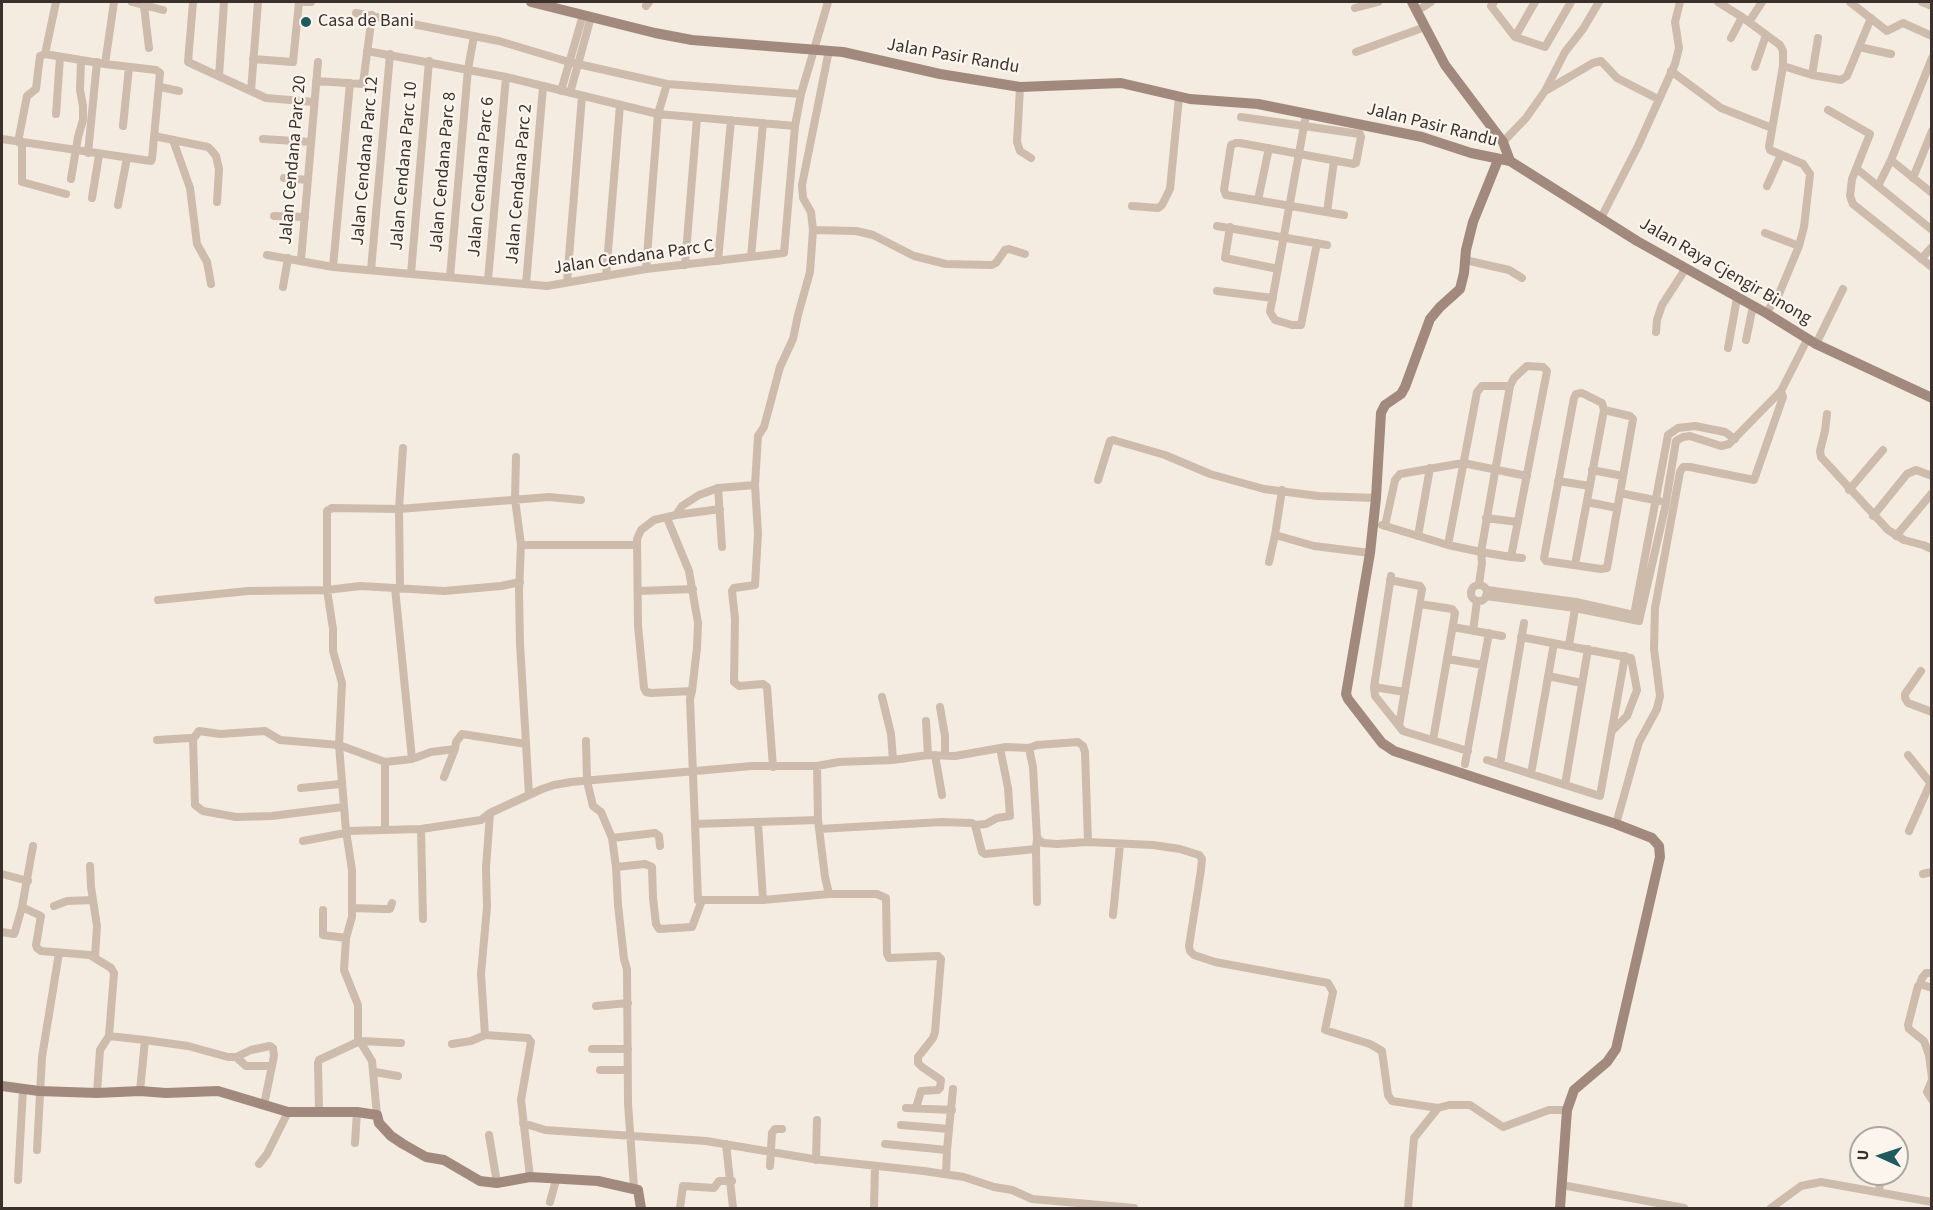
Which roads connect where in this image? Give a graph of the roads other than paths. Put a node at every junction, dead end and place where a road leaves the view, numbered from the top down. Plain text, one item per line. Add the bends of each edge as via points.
1 (56, 2) edge
2 (114, 2) edge
3 (132, 2) edge
4 (193, 2) edge
5 (224, 2) edge
6 (258, 2) edge
7 (300, 2) edge
8 (311, 2) edge
9 (531, 2) edge
10 (828, 2) edge
11 (1378, 2) edge
12 (1431, 2) edge
13 (1535, 2) edge
14 (1571, 2) edge
15 (1599, 2) edge
16 (1680, 2) edge
17 (1718, 2) edge
18 (1762, 2) edge
19 (1850, 2) edge
20 (1922, 2) edge
21 (1491, 3) edge
22 (144, 6) junction
23 (1414, 6) edge
24 (1932, 6) edge
25 (1355, 8) dead end
26 (163, 10) dead end
27 (356, 13) dead end
28 (372, 15) junction
29 (587, 16) junction
30 (1871, 18) junction
31 (1746, 19) junction
32 (1425, 27) junction
33 (1766, 35) junction
34 (474, 36) junction
35 (1932, 36) edge
36 (1515, 37) junction
37 (1731, 38) dead end
38 (1818, 38) dead end
39 (1859, 47) junction
40 (149, 48) dead end
41 (814, 49) junction
42 (829, 50) junction
43 (368, 51) junction
44 (1356, 52) dead end
45 (45, 54) junction
46 (390, 54) junction
47 (1891, 54) dead end
48 (60, 57) junction
49 (254, 58) junction
50 (1932, 58) edge
51 (81, 61) junction
52 (429, 61) junction
53 (318, 62) dead end
54 (569, 62) junction
55 (101, 63) junction
56 (578, 64) junction
57 (1783, 66) junction
58 (129, 67) junction
59 (1755, 68) dead end
60 (468, 69) junction
61 (1671, 71) junction
62 (1812, 75) junction
63 (219, 76) junction
64 (506, 77) junction
65 (316, 81) junction
66 (350, 83) junction
67 (668, 84) junction
68 (160, 87) junction
69 (543, 87) junction
70 (1020, 87) junction
71 (179, 91) dead end
72 (251, 91) junction
73 (561, 91) junction
74 (1545, 91) junction
75 (570, 93) junction
76 (801, 94) junction
77 (582, 96) junction
78 (1179, 97) junction
79 (1658, 99) junction
80 (314, 102) junction
81 (620, 105) junction
82 (1828, 110) dead end
83 (56, 114) dead end
84 (658, 114) junction
85 (1306, 115) junction
86 (1241, 117) dead end
87 (697, 118) junction
88 (730, 120) junction
89 (763, 123) junction
90 (123, 126) dead end
91 (795, 126) junction
92 (1304, 126) junction
93 (1772, 128) junction
94 (1932, 131) edge
95 (154, 136) junction
96 (2, 139) edge
97 (263, 139) dead end
98 (173, 140) junction
99 (20, 142) junction
100 (311, 142) junction
101 (1503, 142) junction
102 (1269, 148) junction
103 (76, 152) junction
104 (88, 153) junction
105 (99, 154) junction
106 (1299, 154) junction
107 (1781, 155) junction
108 (127, 158) junction
109 (1030, 158) dead end
110 (1498, 160) junction
111 (1891, 160) junction
112 (1334, 161) junction
113 (1510, 161) junction
114 (1857, 169) junction
115 (284, 178) dead end
116 (1913, 178) junction
117 (71, 179) dead end
118 (308, 180) junction
119 (1767, 186) dead end
120 (1878, 186) junction
121 (66, 194) dead end
122 (1932, 194) edge
123 (92, 198) dead end
124 (1258, 200) junction
125 (217, 202) dead end
126 (118, 205) dead end
127 (1290, 205) junction
128 (1132, 206) dead end
129 (1327, 212) junction
130 (1344, 215) dead end
131 (274, 216) dead end
132 (305, 217) junction
133 (1601, 218) junction
134 (1217, 226) dead end
135 (1230, 227) junction
136 (813, 230) junction
137 (1932, 230) edge
138 (1765, 233) dead end
139 (1284, 236) junction
140 (1317, 243) junction
141 (1328, 245) dead end
142 (1798, 246) junction
143 (1932, 247) edge
144 (1025, 254) dead end
145 (267, 255) dead end
146 (751, 257) junction
147 (288, 258) junction
148 (1922, 259) junction
149 (301, 260) junction
150 (1465, 260) junction
151 (718, 261) junction
152 (685, 265) junction
153 (333, 267) junction
154 (1932, 267) edge
155 (1686, 268) junction
156 (646, 269) junction
157 (1278, 269) junction
158 (371, 270) junction
159 (411, 274) junction
160 (606, 276) junction
161 (450, 277) junction
162 (1522, 278) dead end
163 (488, 280) junction
164 (567, 282) junction
165 (211, 284) dead end
166 (526, 284) junction
167 (283, 287) dead end
168 (1844, 289) dead end
169 (1217, 291) dead end
170 (1273, 298) junction
171 (1737, 298) junction
172 (1753, 306) junction
173 (1766, 313) junction
174 (1656, 332) dead end
175 (1746, 340) dead end
176 (1812, 341) junction
177 (1728, 348) dead end
178 (1510, 386) junction
179 (1780, 391) junction
180 (1932, 398) edge
181 (1604, 410) junction
182 (1827, 414) dead end
183 (1668, 436) junction
184 (1734, 439) junction
185 (1676, 442) junction
186 (403, 448) dead end
187 (1883, 450) dead end
188 (516, 457) dead end
189 (1463, 463) junction
190 (1430, 468) junction
191 (1495, 469) junction
192 (1592, 470) junction
193 (1527, 476) junction
194 (1623, 476) junction
195 (1932, 476) edge
196 (1098, 480) dead end
197 (1558, 481) junction
198 (755, 485) junction
199 (1590, 486) junction
200 (718, 488) junction
201 (1282, 490) junction
202 (1850, 490) junction
203 (1620, 493) junction
204 (1932, 493) edge
205 (1376, 498) junction
206 (515, 499) junction
207 (582, 500) dead end
208 (1657, 501) junction
209 (1587, 502) junction
210 (1666, 502) junction
211 (1617, 508) junction
212 (399, 509) junction
213 (720, 509) junction
214 (676, 515) junction
215 (1873, 516) junction
216 (667, 518) junction
217 (1486, 518) junction
218 (1518, 522) junction
219 (1275, 535) junction
220 (1418, 536) junction
221 (1896, 536) junction
222 (521, 545) junction
223 (637, 545) junction
224 (1448, 545) junction
225 (722, 547) dead end
226 (1932, 549) edge
227 (1481, 552) junction
228 (1370, 553) junction
229 (1511, 557) junction
230 (1522, 558) dead end
231 (1269, 562) dead end
232 (1575, 565) junction
233 (520, 582) junction
234 (1479, 584) junction
235 (398, 588) junction
236 (693, 589) junction
237 (327, 590) junction
238 (638, 591) junction
239 (1487, 593) junction
240 (158, 600) dead end
241 (1477, 601) junction
242 (1419, 604) junction
243 (1576, 605) junction
244 (1636, 618) junction
245 (1524, 623) dead end
246 (1453, 627) junction
247 (1473, 631) junction
248 (1489, 633) junction
249 (1502, 636) dead end
250 (1521, 637) junction
251 (1554, 643) junction
252 (1569, 645) junction
253 (1588, 650) junction
254 (1625, 656) junction
255 (1448, 659) junction
256 (1483, 665) junction
257 (1921, 671) dead end
258 (1548, 676) junction
259 (1582, 683) junction
260 (1374, 687) junction
261 (692, 691) junction
262 (1405, 692) junction
263 (882, 697) dead end
264 (940, 707) dead end
265 (1932, 712) edge
266 (926, 721) dead end
267 (1399, 726) junction
268 (1612, 731) junction
269 (193, 739) junction
270 (158, 740) dead end
271 (1433, 740) junction
272 (586, 741) dead end
273 (526, 744) junction
274 (339, 745) junction
275 (1000, 748) junction
276 (1029, 748) junction
277 (455, 749) junction
278 (1468, 751) junction
279 (1908, 754) dead end
280 (932, 755) junction
281 (945, 755) junction
282 (412, 759) junction
283 (892, 760) junction
284 (1487, 760) dead end
285 (385, 762) junction
286 (1466, 764) dead end
287 (1500, 764) junction
288 (816, 766) junction
289 (773, 767) junction
290 (694, 771) junction
291 (1531, 774) junction
292 (444, 777) dead end
293 (587, 781) junction
294 (340, 784) junction
295 (1931, 784) edge
296 (1565, 785) junction
297 (301, 788) dead end
298 (529, 795) junction
299 (942, 795) dead end
300 (1600, 796) junction
301 (1598, 806) dead end
302 (343, 807) junction
303 (490, 813) junction
304 (759, 823) junction
305 (695, 824) junction
306 (819, 824) junction
307 (1616, 824) junction
308 (975, 825) junction
309 (421, 829) junction
310 (386, 830) junction
311 (1910, 831) dead end
312 (345, 832) junction
313 (612, 838) junction
314 (1037, 838) junction
315 (303, 841) dead end
316 (1088, 842) junction
317 (1120, 844) junction
318 (33, 846) dead end
319 (660, 846) dead end
320 (1036, 849) junction
321 (90, 866) dead end
322 (616, 867) junction
323 (2, 874) edge
324 (27, 881) junction
325 (829, 894) junction
326 (93, 900) junction
327 (702, 900) junction
328 (763, 900) junction
329 (1037, 902) dead end
330 (392, 903) dead end
331 (54, 906) dead end
332 (22, 907) junction
333 (352, 908) junction
334 (323, 910) dead end
335 (1113, 915) dead end
336 (423, 919) dead end
337 (2, 932) edge
338 (346, 938) junction
339 (59, 953) junction
340 (96, 957) junction
341 (1932, 973) edge
342 (1920, 984) junction
343 (1932, 988) edge
344 (628, 1003) junction
345 (596, 1006) dead end
346 (484, 1035) junction
347 (108, 1036) junction
348 (145, 1040) junction
349 (360, 1041) junction
350 (401, 1043) dead end
351 (452, 1044) dead end
352 (628, 1048) junction
353 (592, 1049) dead end
354 (236, 1057) junction
355 (272, 1066) junction
356 (600, 1070) dead end
357 (627, 1070) junction
358 (375, 1072) junction
359 (398, 1076) dead end
360 (1932, 1079) edge
361 (2, 1086) edge
362 (23, 1089) junction
363 (953, 1089) dead end
364 (140, 1090) junction
365 (39, 1091) junction
366 (98, 1093) junction
367 (1932, 1101) edge
368 (264, 1105) junction
369 (906, 1108) dead end
370 (916, 1108) junction
371 (1438, 1108) junction
372 (952, 1110) junction
373 (1567, 1110) junction
374 (319, 1111) junction
375 (288, 1112) junction
376 (357, 1112) junction
377 (377, 1115) junction
378 (817, 1119) dead end
379 (523, 1123) junction
380 (901, 1125) dead end
381 (782, 1129) dead end
382 (949, 1129) junction
383 (489, 1135) dead end
384 (632, 1136) junction
385 (355, 1143) dead end
386 (726, 1144) junction
387 (885, 1144) dead end
388 (37, 1150) dead end
389 (948, 1150) junction
390 (770, 1151) junction
391 (816, 1160) junction
392 (259, 1164) dead end
393 (770, 1166) dead end
394 (875, 1166) junction
395 (946, 1174) junction
396 (530, 1177) junction
397 (18, 1180) dead end
398 (556, 1180) junction
399 (732, 1181) junction
400 (496, 1183) junction
401 (1562, 1185) junction
402 (1880, 1186) edge
403 (634, 1188) junction
404 (1879, 1191) junction
405 (549, 1202) dead end
406 (1932, 1202) edge
407 (641, 1209) edge
408 (680, 1209) edge
409 (733, 1209) edge
410 (874, 1209) edge
411 (1134, 1209) edge
412 (1408, 1209) edge
413 (1560, 1209) edge
414 (1684, 1209) edge
415 (1771, 1209) edge

1 - 45 street
2 - 55 street
3 - 22 street
4 - 63 street via 188,62
5 - 63 street
6 - 49 street
7 - 8 street
7 - 49 street via 292,62
9 - 29 street, Jalan Pasir Randu
10 - 41 street
11 - 25 street
12 - 23 street
13 - 36 street
14 - 36 street via 1545,47
15 - 74 street via 1565,52
16 - 61 street via 1675,22 1679,48
17 - 31 street
18 - 31 street
19 - 30 street
20 - 24 street
21 - 36 street
22 - 26 street
22 - 40 street
23 - 32 street
27 - 28 street
28 - 34 street
28 - 43 street
29 - 41 street, Jalan Pasir Randu via 692,40
29 - 54 street
29 - 56 street
30 - 35 street via 1887,32 1903,23
30 - 39 street
31 - 33 street
31 - 37 street
32 - 44 street
32 - 101 street via 1445,65
33 - 57 street via 1780,45
33 - 59 street
34 - 54 street
34 - 60 street, Jalan Cendana Parc 8
38 - 62 street
39 - 47 street
39 - 62 street via 1844,78
41 - 42 street, Jalan Pasir Randu
41 - 76 street
42 - 70 street, Jalan Pasir Randu
42 - 136 street via 802,185 803,198 812,212
43 - 46 street
43 - 66 street via 363,84
45 - 48 street
45 - 99 street via 39,58 36,89 27,96
46 - 52 street
46 - 158 street, Jalan Cendana Parc 12
48 - 51 street
48 - 83 street
49 - 72 street
50 - 111 street
51 - 55 street
51 - 103 street via 83,120
52 - 60 street
52 - 159 street, Jalan Cendana Parc 10
53 - 65 street, Jalan Cendana Parc 20
54 - 56 street
54 - 73 street
55 - 58 street
55 - 104 street
56 - 67 street
56 - 75 street
57 - 62 street
57 - 93 street
58 - 68 street via 159,71
58 - 90 street
60 - 64 street
60 - 161 street, Jalan Cendana Parc 8
61 - 79 street
61 - 93 street via 1721,108
63 - 72 street
64 - 69 street
64 - 163 street, Jalan Cendana Parc 6
65 - 66 street
65 - 80 street, Jalan Cendana Parc 20
66 - 153 street
67 - 76 street
67 - 84 street
68 - 71 street
68 - 95 street
69 - 73 street
69 - 166 street, Jalan Cendana Parc 2
70 - 78 street, Jalan Pasir Randu via 1121,83
70 - 109 street via 1017,142 1020,151
72 - 80 street via 266,98
73 - 75 street
74 - 79 street via 1601,61 1617,78
74 - 101 street
75 - 77 street
76 - 91 street
77 - 81 street
77 - 164 street
78 - 85 street, Jalan Pasir Randu via 1258,104
78 - 128 street via 1170,189 1158,207
79 - 133 street
80 - 100 street, Jalan Cendana Parc 20
81 - 84 street
81 - 160 street
82 - 114 street via 1870,134
84 - 87 street
84 - 156 street
85 - 92 street
85 - 110 street, Jalan Pasir Randu via 1422,137
86 - 92 street
87 - 88 street
87 - 152 street
88 - 89 street
88 - 151 street
89 - 91 street
89 - 146 street
91 - 146 street, Jalan Cendana Parc C via 784,254
92 - 106 street
92 - 112 street via 1360,134 1355,164
93 - 107 street via 1770,150
94 - 116 street
95 - 98 street
95 - 108 street via 151,161
96 - 99 street
97 - 100 street
98 - 125 street via 208,147 216,156
98 - 165 street via 190,188 197,244 207,262
99 - 103 street
99 - 121 street via 22,182
100 - 118 street, Jalan Cendana Parc 20
101 - 113 street
102 - 106 street
102 - 124 street
102 - 124 street via 1236,142 1231,145 1224,193
103 - 104 street
103 - 117 street
104 - 105 street
105 - 108 street
105 - 123 street
106 - 112 street
106 - 127 street
107 - 119 street
107 - 142 street via 1803,164 1810,174
108 - 126 street
110 - 113 street, Jalan Pasir Randu
110 - 150 street via 1473,222
111 - 116 street
111 - 120 street
112 - 129 street
113 - 133 street, Jalan Raya Cjengir Binong
114 - 120 street
114 - 148 street via 1850,196 1853,204
115 - 118 street
116 - 122 street
118 - 132 street, Jalan Cendana Parc 20
120 - 137 street
124 - 127 street
127 - 129 street
127 - 139 street
129 - 130 street
131 - 132 street
132 - 149 street, Jalan Cendana Parc 20
133 - 155 street, Jalan Raya Cjengir Binong
134 - 135 street
135 - 139 street
135 - 157 street via 1225,258
136 - 144 street via 864,233 914,256 946,264 992,265 1009,249
136 - 198 street via 810,272 793,339 758,436
138 - 142 street
139 - 140 street
139 - 157 street
140 - 141 street
140 - 170 street via 1301,325 1275,320 1270,312
142 - 173 street via 1779,294
143 - 148 street
145 - 147 street, Jalan Cendana Parc C
146 - 151 street, Jalan Cendana Parc C
147 - 149 street, Jalan Cendana Parc C
147 - 167 street
148 - 154 street
149 - 153 street, Jalan Cendana Parc C
150 - 162 street via 1509,270
150 - 205 street via 1460,289 1430,319 1405,387 1380,413
151 - 152 street, Jalan Cendana Parc C
152 - 156 street, Jalan Cendana Parc C
153 - 158 street, Jalan Cendana Parc C
155 - 171 street, Jalan Raya Cjengir Binong
155 - 174 street via 1662,305
156 - 160 street, Jalan Cendana Parc C
157 - 170 street
158 - 159 street, Jalan Cendana Parc C
159 - 161 street, Jalan Cendana Parc C
160 - 164 street, Jalan Cendana Parc C
161 - 163 street, Jalan Cendana Parc C
163 - 166 street, Jalan Cendana Parc C
164 - 166 street, Jalan Cendana Parc C
168 - 176 street
169 - 170 street
171 - 172 street, Jalan Raya Cjengir Binong
171 - 177 street
172 - 173 street, Jalan Raya Cjengir Binong
172 - 175 street
173 - 176 street, Jalan Raya Cjengir Binong
176 - 179 street
176 - 180 street, Jalan Raya Cjengir Binong
178 - 189 street via 1482,386 1478,392
178 - 191 street
178 - 193 street via 1527,366 1546,369
179 - 184 street
179 - 307 street via 1783,398 1754,480 1690,467 1683,467 1680,472 1655,608 1654,649 1660,696 1639,742
181 - 192 street
181 - 194 street via 1633,419
181 - 197 street via 1600,401 1576,394
182 - 202 street via 1820,454
183 - 184 street via 1678,428 1695,426 1725,432
183 - 185 street
183 - 208 street
184 - 185 street via 1723,446 1690,436
185 - 210 street
186 - 212 street
187 - 202 street
188 - 206 street
189 - 190 street
189 - 191 street
189 - 224 street
190 - 220 street
190 - 220 street via 1396,477 1384,525
191 - 193 street
191 - 217 street
192 - 194 street
192 - 199 street
193 - 218 street
194 - 203 street
195 - 215 street via 1916,470 1907,474
196 - 201 street via 1113,440 1165,455 1210,474
197 - 199 street
197 - 232 street via 1544,560
198 - 200 street
198 - 289 street via 755,585 732,591 734,682 740,686 767,687
199 - 209 street
200 - 213 street
200 - 214 street via 699,495
201 - 205 street via 1317,496
201 - 219 street
202 - 215 street
203 - 208 street
203 - 211 street
204 - 221 street
205 - 228 street
206 - 207 street
206 - 212 street
206 - 222 street
208 - 210 street
208 - 244 street
209 - 211 street
209 - 232 street
210 - 244 street
211 - 232 street via 1606,568
212 - 235 street
212 - 237 street via 327,511
213 - 214 street
213 - 225 street
214 - 216 street
215 - 221 street
216 - 223 street via 654,520 641,530
216 - 236 street
217 - 218 street
217 - 227 street
218 - 229 street
219 - 228 street via 1314,546
219 - 231 street
220 - 224 street
221 - 226 street
222 - 223 street
222 - 233 street
223 - 238 street
224 - 227 street
227 - 229 street
227 - 234 street
228 - 307 street via 1346,694 1382,743 1404,755
229 - 230 street
233 - 235 street via 444,591
233 - 273 street
234 - 239 street
234 - 241 street via 1470,593
235 - 237 street via 360,586
235 - 282 street
236 - 238 street
236 - 261 street via 698,648
237 - 240 street via 248,591
237 - 274 street via 333,651 342,683
238 - 261 street via 646,692
239 - 241 street via 1482,601
239 - 243 street
241 - 247 street
242 - 246 street via 1454,610
242 - 260 street via 1422,587 1390,578
242 - 262 street
243 - 244 street
243 - 252 street
245 - 250 street
246 - 247 street
246 - 255 street
247 - 248 street
248 - 249 street
248 - 256 street
250 - 251 street
250 - 287 street
251 - 252 street
251 - 258 street
252 - 253 street
253 - 254 street
253 - 259 street
254 - 268 street
254 - 268 street via 1631,658 1637,690 1626,716
255 - 256 street
255 - 271 street
256 - 278 street
257 - 265 street via 1905,699
258 - 259 street
258 - 291 street
259 - 296 street
260 - 262 street
260 - 267 street via 1375,696
261 - 290 street
262 - 267 street
263 - 283 street via 891,734
264 - 281 street
266 - 280 street
267 - 271 street via 1404,732
268 - 300 street
269 - 270 street
269 - 274 street via 199,731 264,731 280,740
269 - 302 street via 195,805 202,811 236,817 272,816
271 - 278 street
272 - 293 street
273 - 277 street via 462,734
273 - 298 street
274 - 285 street
274 - 294 street
275 - 276 street
275 - 281 street
275 - 308 street via 1010,816
276 - 314 street
276 - 316 street via 1078,742 1083,746
277 - 282 street
277 - 292 street
278 - 286 street
279 - 295 street
280 - 281 street
280 - 283 street
280 - 299 street
282 - 285 street
283 - 288 street
284 - 287 street
285 - 310 street
287 - 291 street
288 - 289 street
288 - 306 street
289 - 290 street
290 - 293 street
290 - 305 street
291 - 296 street
293 - 298 street via 555,784
293 - 313 street via 593,806 601,812
294 - 297 street
294 - 302 street
295 - 311 street
296 - 300 street
298 - 303 street
300 - 301 street
302 - 312 street
303 - 309 street via 481,820
303 - 346 street via 482,974
304 - 305 street
304 - 306 street
304 - 328 street
305 - 327 street via 697,898
306 - 308 street
306 - 325 street
307 - 373 street via 1654,840 1660,856 1616,1049 1607,1062 1574,1090
308 - 320 street via 983,854
309 - 310 street
309 - 336 street
310 - 312 street
312 - 315 street
312 - 333 street via 352,870
313 - 319 street via 655,833
313 - 322 street
314 - 316 street via 1043,843
314 - 320 street
316 - 317 street
317 - 335 street
317 - 371 street via 1199,855 1202,870 1189,946 1194,955 1328,983 1333,992 1325,1029 1382,1051 1392,1101
318 - 324 street
320 - 329 street
321 - 326 street
322 - 327 street via 652,867 652,898 659,929 692,927
322 - 344 street
323 - 324 street
324 - 332 street
325 - 328 street
325 - 370 street via 877,894 886,898 889,958 941,959 935,1032 918,1057 922,1067 941,1080 940,1088 921,1091
326 - 331 street
326 - 340 street
327 - 328 street
330 - 333 street via 390,909
332 - 337 street via 14,934
332 - 339 street via 41,916 37,948
333 - 338 street
334 - 338 street via 323,935
338 - 349 street via 344,970 358,1005
339 - 340 street
339 - 365 street
340 - 347 street via 114,973
341 - 342 street via 1926,973
342 - 343 street
342 - 360 street via 1908,1027 1924,1041
344 - 345 street
344 - 352 street
346 - 351 street
346 - 379 street via 528,1038 531,1042 521,1100
347 - 348 street
347 - 366 street via 100,1050
348 - 354 street
348 - 364 street
349 - 350 street
349 - 358 street
349 - 374 street via 319,1060
352 - 353 street
352 - 357 street
354 - 355 street via 246,1066
354 - 355 street via 270,1046 274,1051
355 - 368 street
356 - 357 street
357 - 384 street
358 - 359 street
358 - 377 street
360 - 367 street via 1927,1092
361 - 362 street
362 - 365 street
362 - 397 street
363 - 372 street
364 - 366 street
364 - 368 street via 218,1091
365 - 366 street
365 - 388 street
368 - 375 street
369 - 370 street
370 - 372 street
371 - 373 street via 1470,1105 1503,1127 1549,1110
371 - 412 street via 1414,1138
372 - 382 street
373 - 401 street
374 - 375 street
374 - 376 street
375 - 392 street
376 - 377 street
376 - 385 street
377 - 400 street via 391,1136 413,1150 444,1160 480,1181
378 - 391 street
379 - 384 street via 545,1130
379 - 396 street
380 - 382 street
381 - 390 street via 773,1130
382 - 389 street
383 - 400 street
384 - 386 street
384 - 403 street
386 - 390 street
386 - 399 street
387 - 389 street
389 - 395 street
390 - 391 street
390 - 393 street
391 - 394 street
394 - 395 street
394 - 410 street
395 - 411 street via 1012,1190 1032,1199
396 - 398 street
396 - 400 street
398 - 403 street via 598,1181
398 - 405 street
399 - 408 street via 719,1181 714,1188 683,1186
399 - 409 street
401 - 413 street
401 - 414 street
402 - 404 street
403 - 407 street via 638,1190
404 - 406 street
404 - 415 street via 1821,1182 1801,1186

